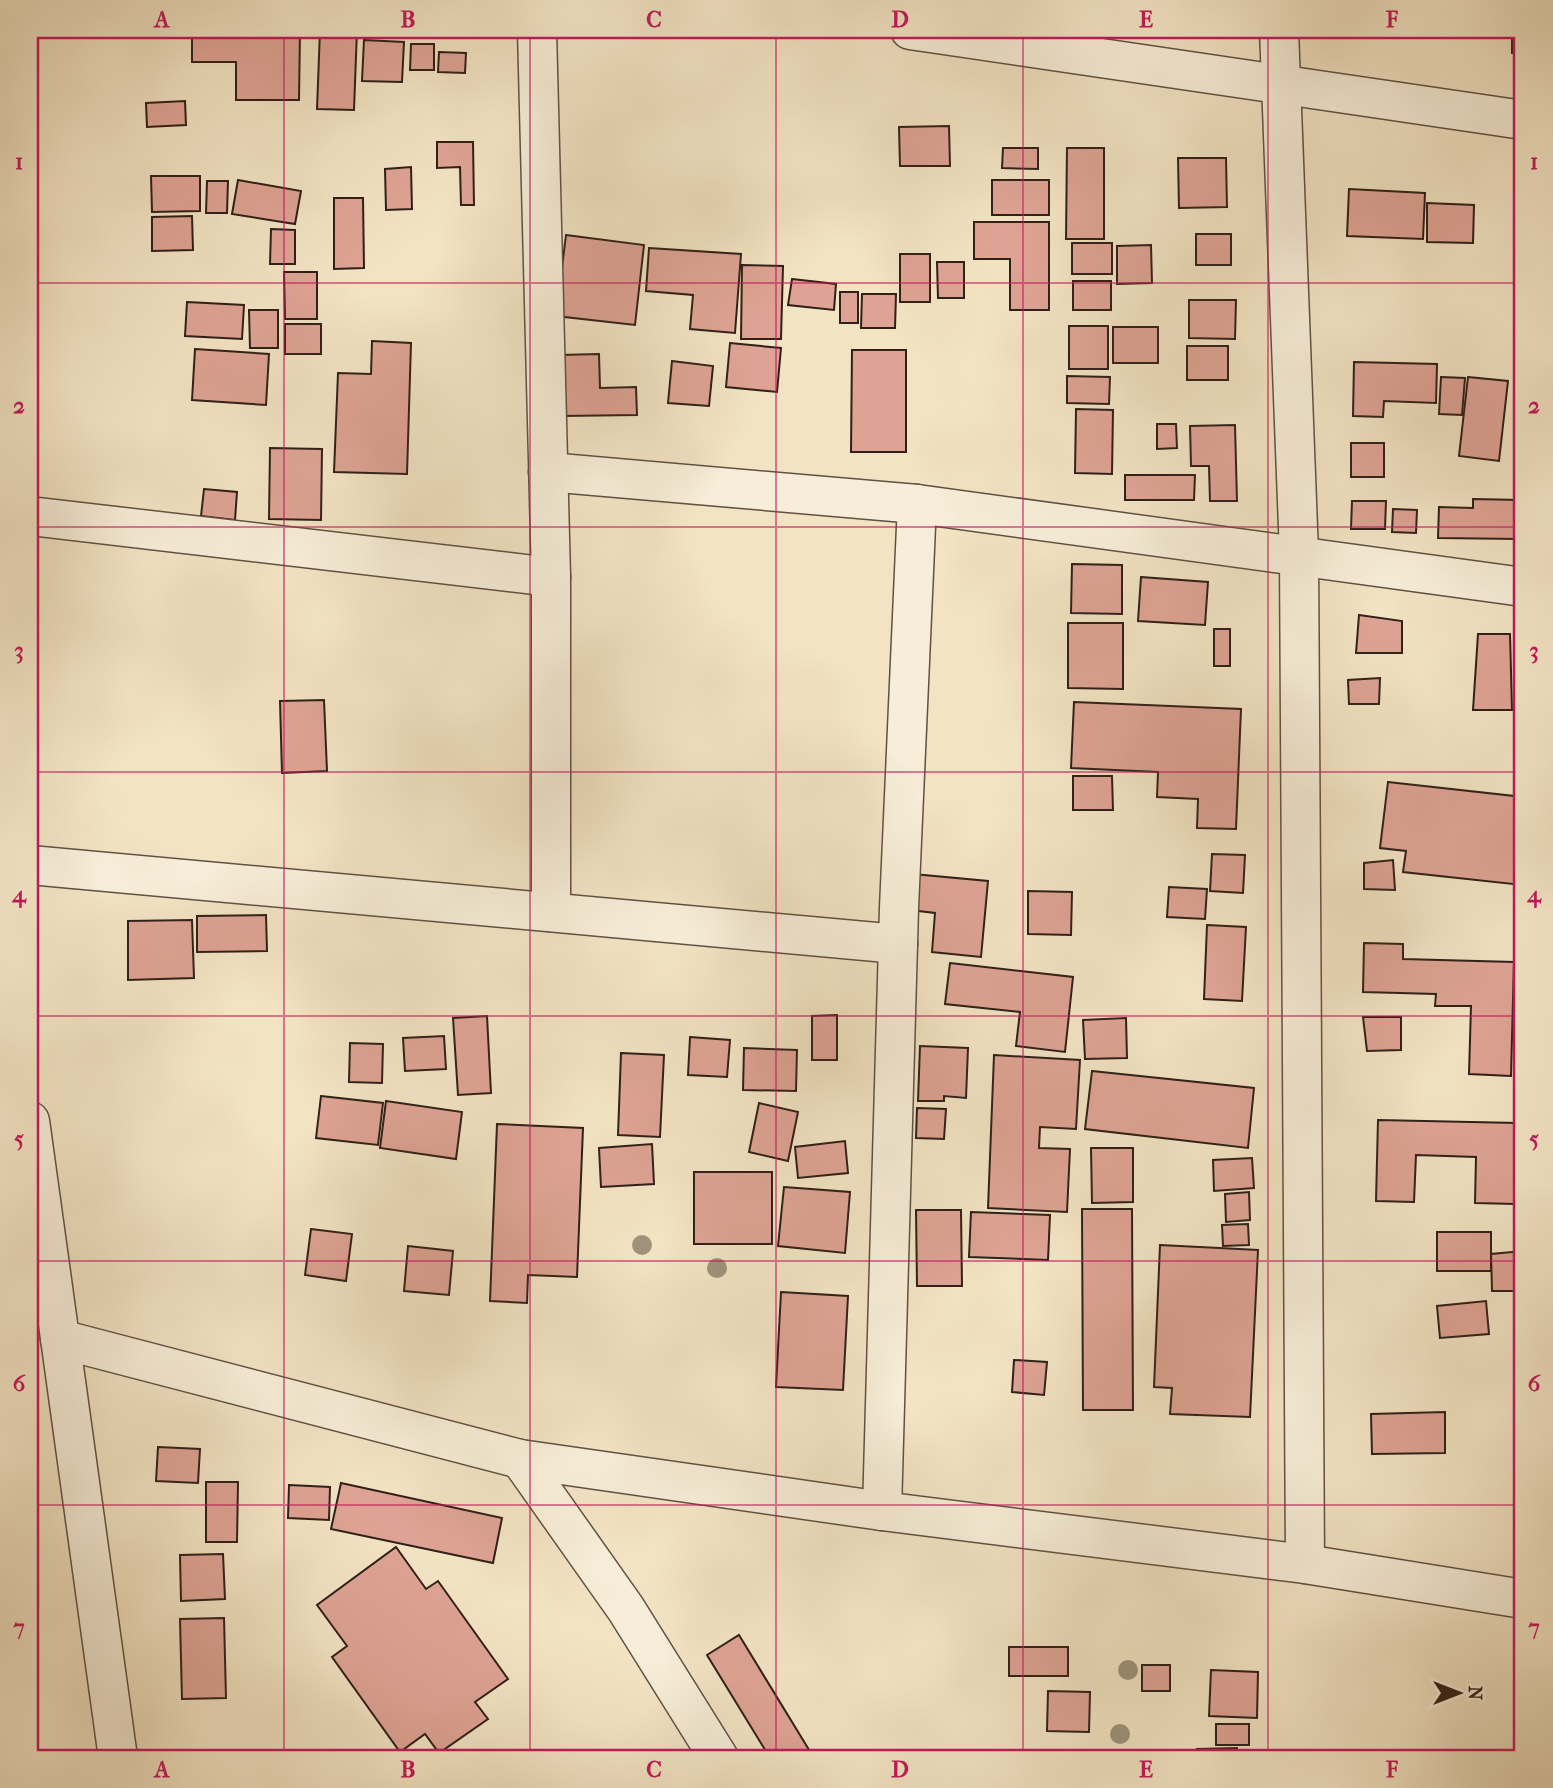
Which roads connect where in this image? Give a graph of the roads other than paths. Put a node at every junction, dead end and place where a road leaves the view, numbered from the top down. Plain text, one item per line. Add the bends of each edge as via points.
1 (537, 30) edge
2 (910, 30) edge
3 (1279, 30) edge
4 (1280, 85) junction
5 (1523, 120) edge
6 (548, 472) junction
7 (917, 504) junction
8 (30, 516) edge
9 (1299, 554) junction
10 (551, 578) junction
11 (1523, 587) edge
12 (30, 865) edge
13 (551, 912) junction
14 (898, 944) junction
15 (30, 1121) edge
16 (60, 1339) junction
17 (520, 1459) junction
18 (882, 1510) junction
19 (1305, 1564) junction
20 (1523, 1598) edge
21 (118, 1758) edge
22 (719, 1758) edge

1 - 6 street
2 - 4 street
3 - 4 street
4 - 5 street
4 - 9 street
6 - 7 street
6 - 10 street
7 - 9 street
7 - 14 street
8 - 10 street
9 - 11 street
9 - 19 street
10 - 13 street
12 - 13 street
13 - 14 street
14 - 18 street
15 - 16 street
16 - 17 street
16 - 21 street
17 - 18 street
17 - 22 street via 626,1609
18 - 19 street
19 - 20 street

